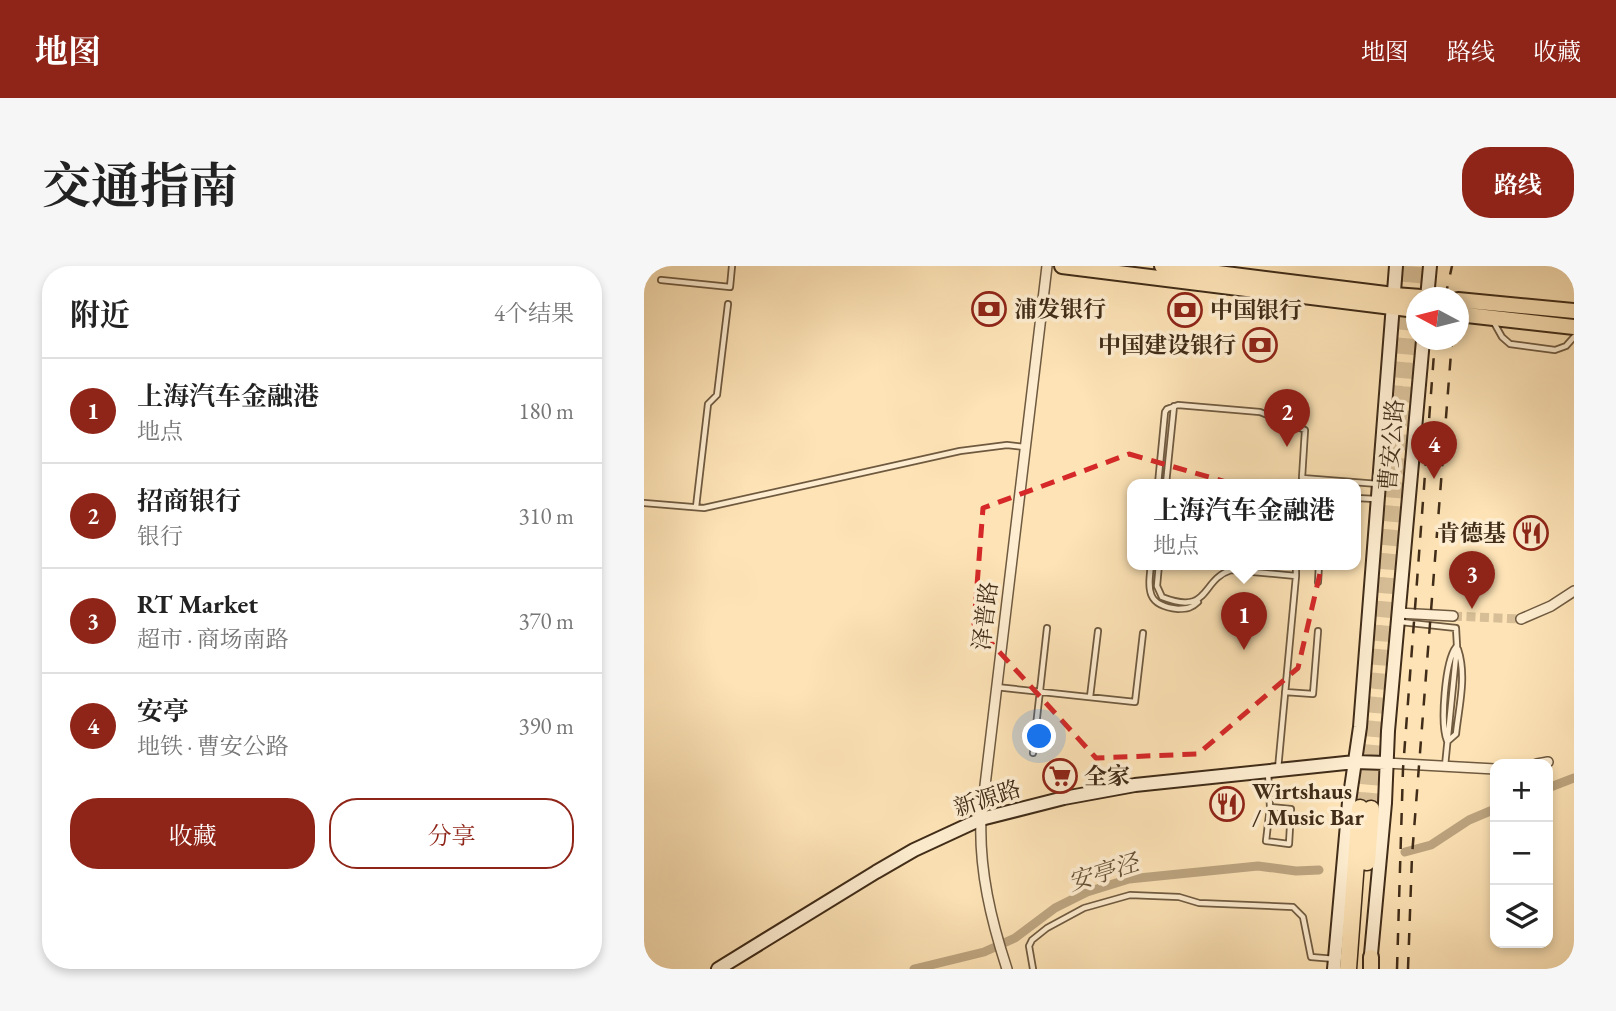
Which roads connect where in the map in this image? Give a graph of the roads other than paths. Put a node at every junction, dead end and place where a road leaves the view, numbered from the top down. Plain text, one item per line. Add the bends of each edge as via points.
1 (732, 266) edge
2 (1047, 266) edge
3 (1062, 266) edge
4 (1162, 266) edge
5 (1396, 266) edge
6 (1430, 266) edge
7 (661, 280) dead end
8 (1428, 287) edge
9 (1406, 299) edge
10 (1393, 301) junction
11 (1469, 301) edge
12 (728, 304) dead end
13 (1406, 306) edge
14 (1574, 311) edge
15 (1469, 315) edge
16 (1491, 317) junction
17 (1574, 327) edge
18 (1574, 337) edge
19 (1422, 350) edge
20 (1174, 406) junction
21 (1025, 448) junction
22 (1158, 479) edge
23 (1167, 479) edge
24 (1315, 479) edge
25 (1361, 483) edge
26 (1379, 484) junction
27 (1361, 498) edge
28 (1377, 499) junction
29 (644, 503) edge
30 (696, 507) junction
31 (1151, 570) edge
32 (1158, 570) edge
33 (1296, 570) edge
34 (1319, 570) edge
35 (1296, 576) junction
36 (1318, 582) dead end
37 (1574, 591) edge
38 (1200, 599) junction
39 (1453, 616) tunnel mouth
40 (1398, 617) junction
41 (1521, 619) tunnel mouth
42 (1047, 628) dead end
43 (1098, 631) dead end
44 (1318, 631) dead end
45 (1143, 634) dead end
46 (1457, 646) junction
47 (995, 687) junction
48 (1040, 692) junction
49 (1285, 692) junction
50 (1090, 697) junction
51 (1447, 741) junction
52 (1032, 753) dead end
53 (1355, 762) junction
54 (1386, 763) junction
55 (1445, 767) junction
56 (1490, 769) edge
57 (1273, 770) junction
58 (1270, 807) junction
59 (981, 818) junction
60 (1339, 965) edge
61 (1370, 965) edge
62 (718, 969) edge
63 (1007, 969) edge
64 (1033, 969) edge
65 (1357, 969) edge

1 - 7 lane via 730,287
2 - 21 street, 泽普路
3 - 10 main road
4 - 10 main road
5 - 10 main road
6 - 8 main road
9 - 10 main road
10 - 13 main road
10 - 26 main road, 曹安公路
11 - 14 main road
12 - 30 lane via 717,395 708,404
15 - 16 main road
16 - 17 main road
16 - 18 lane via 1510,344 1555,350
19 - 40 main road, 曹安公路
20 - 22 lane via 1165,412
20 - 23 lane
20 - 24 lane via 1260,412 1305,430 1302,478
21 - 30 lane via 1007,445 960,451
21 - 47 street, 泽普路
25 - 26 lane
26 - 28 main road, 曹安公路
27 - 28 lane
28 - 53 main road, 曹安公路
29 - 30 lane
31 - 38 lane via 1149,590 1156,604 1187,609
32 - 38 lane via 1157,586 1162,597
33 - 35 lane
34 - 36 lane
35 - 38 lane via 1231,570 1217,578
35 - 49 lane
37 - 41 street
39 - 40 street
40 - 46 lane via 1456,628
40 - 54 main road, 曹安公路
42 - 48 lane
43 - 50 lane
44 - 49 lane via 1312,694
45 - 50 lane via 1135,702
46 - 51 lane via 1450,658 1443,732
46 - 51 lane via 1463,665 1460,698 1456,734
47 - 48 lane
47 - 59 street, 泽普路
48 - 50 lane
48 - 52 lane
49 - 57 lane
51 - 55 lane
53 - 54 main road, 新源路
53 - 57 main road, 新源路
53 - 60 main road, 曹安公路
54 - 55 street
54 - 61 main road, 曹安公路
55 - 56 street
57 - 58 lane
57 - 59 main road, 新源路 via 1100,790
58 - 58 lane via 1266,841 1289,844 1291,810
59 - 62 main road, 新源路 via 914,850
59 - 63 street, 泽普路 via 982,866
60 - 64 lane via 1311,957 1303,917 1293,907 1139,895 1098,902 1047,928 1029,946
60 - 65 highway via 1366,808

